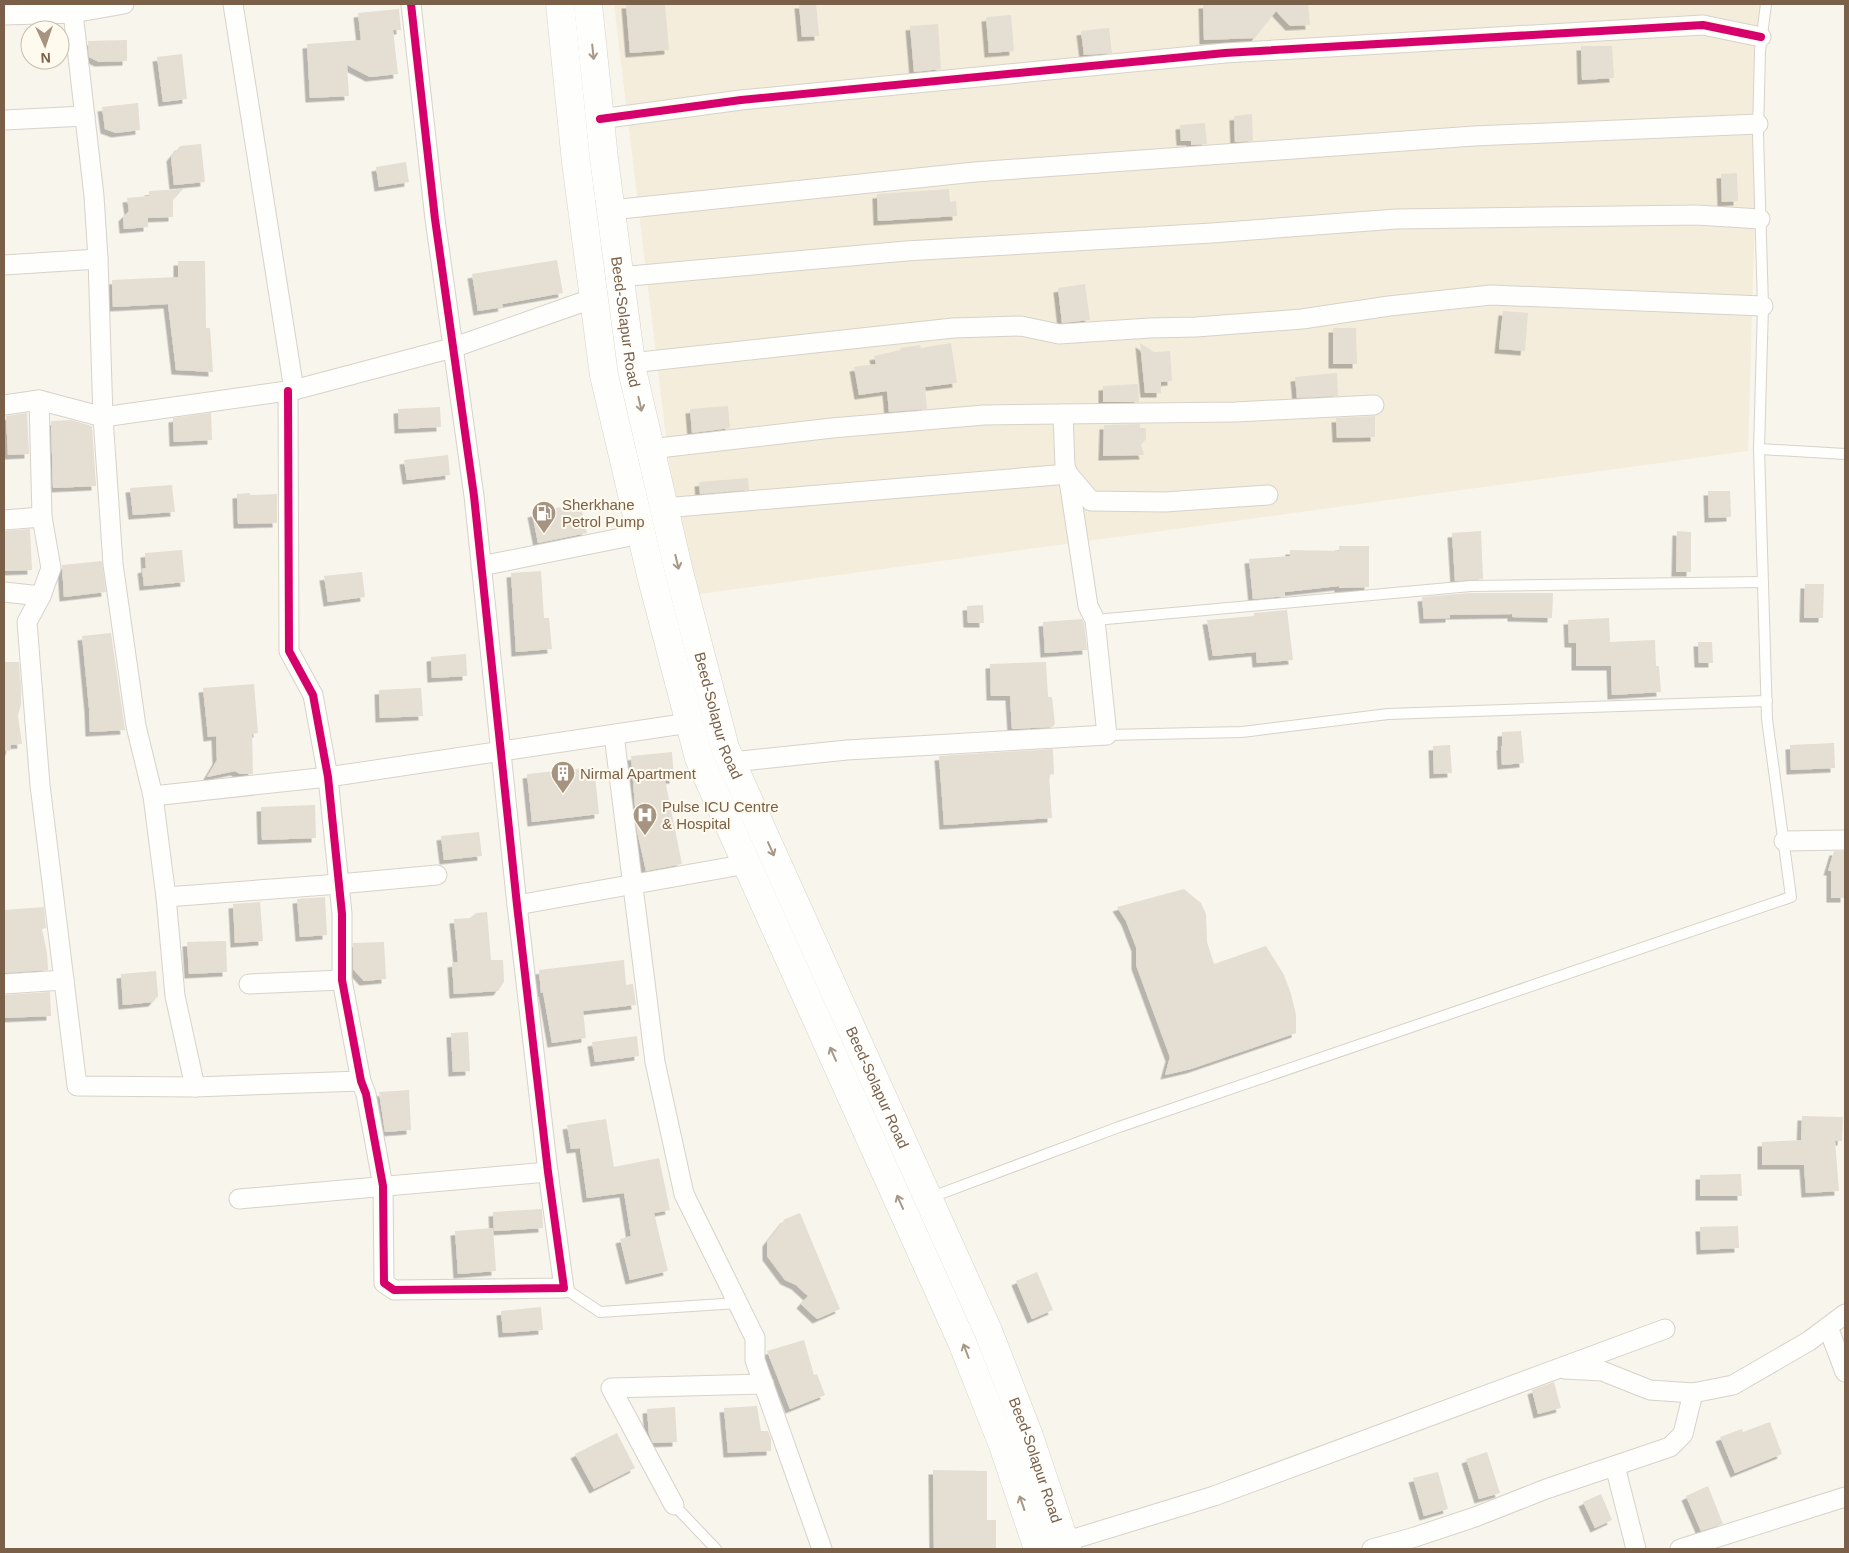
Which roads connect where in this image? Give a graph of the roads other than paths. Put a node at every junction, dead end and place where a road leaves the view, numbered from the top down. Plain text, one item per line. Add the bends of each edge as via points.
1 (124, 4) edge
2 (233, 4) edge
3 (411, 4) edge
4 (560, 4) edge
5 (588, 4) edge
6 (1766, 4) edge
7 (73, 13) junction
8 (4, 15) edge
9 (1761, 37) junction
10 (85, 116) junction
11 (600, 119) junction
12 (4, 120) edge
13 (1758, 124) junction
14 (611, 210) junction
15 (1760, 219) junction
16 (98, 259) junction
17 (4, 265) edge
18 (620, 278) junction
19 (594, 298) junction
20 (1763, 306) junction
21 (452, 348) junction
22 (631, 363) junction
23 (291, 390) junction
24 (39, 400) junction
25 (4, 405) edge
26 (1374, 405) dead end
27 (1063, 414) junction
28 (104, 417) junction
29 (650, 449) junction
30 (1759, 449) junction
31 (1845, 454) edge
32 (1068, 474) junction
33 (1268, 495) dead end
34 (664, 508) junction
35 (42, 517) junction
36 (4, 520) edge
37 (641, 534) junction
38 (481, 566) junction
39 (1763, 582) junction
40 (4, 592) edge
41 (41, 596) junction
42 (1096, 620) junction
43 (1767, 701) junction
44 (689, 722) junction
45 (614, 735) junction
46 (1107, 735) junction
47 (500, 752) junction
48 (732, 762) junction
49 (328, 777) junction
50 (153, 796) junction
51 (1845, 840) edge
52 (1784, 841) junction
53 (747, 864) junction
54 (436, 875) dead end
55 (339, 884) junction
56 (633, 884) junction
57 (166, 897) junction
58 (517, 905) junction
59 (64, 980) junction
60 (342, 980) junction
61 (4, 984) edge
62 (249, 984) dead end
63 (362, 1080) junction
64 (195, 1087) junction
65 (548, 1172) junction
66 (383, 1186) junction
67 (929, 1198) junction
68 (239, 1199) dead end
69 (564, 1288) junction
70 (738, 1303) junction
71 (1845, 1314) edge
72 (1828, 1327) junction
73 (1666, 1329) dead end
74 (1558, 1368) junction
75 (1845, 1372) edge
76 (764, 1384) junction
77 (1693, 1393) junction
78 (1615, 1466) junction
79 (1845, 1497) edge
80 (674, 1505) joint
81 (1066, 1546) edge
82 (716, 1549) edge
83 (822, 1549) edge
84 (1038, 1549) edge
85 (1372, 1549) edge
86 (1636, 1549) edge
87 (1680, 1549) edge

1 - 7 street
2 - 23 street
3 - 21 street
4 - 19 main road, Beed-Solapur Road
5 -> 11 main road, Beed-Solapur Road
6 - 9 lane
7 - 8 street
7 - 10 street
9 - 11 street via 1703,25 1225,53 741,100
9 - 13 lane
10 - 12 street
10 - 16 street
11 - 14 main road, Beed-Solapur Road
13 - 14 street via 1474,136 994,171
13 - 15 lane
14 - 18 main road, Beed-Solapur Road
15 - 18 street via 1696,215 1396,219 906,251
15 - 20 lane
16 - 17 street
16 - 28 street
18 - 22 main road, Beed-Solapur Road
19 - 21 street
19 - 37 main road, Beed-Solapur Road via 604,375
20 - 22 street via 1491,295 1302,319 1196,327 1059,334 1021,326 953,328
20 - 30 lane
21 - 23 street
21 - 38 street
22 -> 29 main road, Beed-Solapur Road
23 - 28 street
23 - 49 street via 289,651 313,695
24 - 25 street
24 - 28 street
24 - 35 street
26 - 27 street via 1235,412
27 - 29 street via 974,416 832,428
27 - 32 street
28 - 50 street via 113,564 136,726
29 - 34 main road, Beed-Solapur Road
30 - 31 lane
30 - 39 lane
32 - 33 street via 1091,501 1165,502
32 - 34 street
32 - 42 street via 1088,606
34 -> 48 main road, Beed-Solapur Road via 723,739
35 - 36 street
35 - 41 street via 51,568
37 - 38 street
37 - 44 main road, Beed-Solapur Road
38 - 47 street
39 - 42 lane via 1471,586
39 - 43 lane
40 - 41 street
41 - 59 street via 27,622 40,785
42 - 46 street
43 - 46 lane via 1388,714 1242,732
43 - 52 lane
44 - 45 street
44 - 53 main road, Beed-Solapur Road via 699,758
45 - 47 street
45 - 56 street
46 - 48 street via 847,750
47 - 49 street
47 - 58 street
48 -> 67 main road, Beed-Solapur Road
49 - 50 street
49 - 55 street
50 - 57 street
51 - 52 street
52 - 67 lane via 1791,897 1119,1127
53 - 56 street
84 -> 53 main road, Beed-Solapur Road via 962,1342
54 - 55 street
55 - 57 street
55 - 60 street
56 - 58 street
56 - 70 street via 655,1062 684,1194
57 - 64 street via 175,996
58 - 65 street
59 - 61 street
59 - 64 street via 76,1086
60 - 62 street
60 - 63 street
63 - 64 street
63 - 66 street
65 - 66 street
65 - 69 street
66 - 68 street
66 - 69 street via 384,1283 394,1290
67 - 81 main road, Beed-Solapur Road via 988,1330 1029,1436
69 - 70 lane via 600,1312
70 - 76 street via 756,1338 755,1360
71 - 72 street
72 - 75 street
72 - 77 street via 1810,1341 1733,1385
73 - 74 street
74 - 77 street via 1602,1371 1650,1390
74 - 81 street via 1214,1496
76 - 80 street via 611,1388
76 - 83 street
77 - 78 street via 1683,1434 1670,1447
78 - 85 street via 1475,1517
78 - 86 street
79 - 87 street
80 - 82 lane

